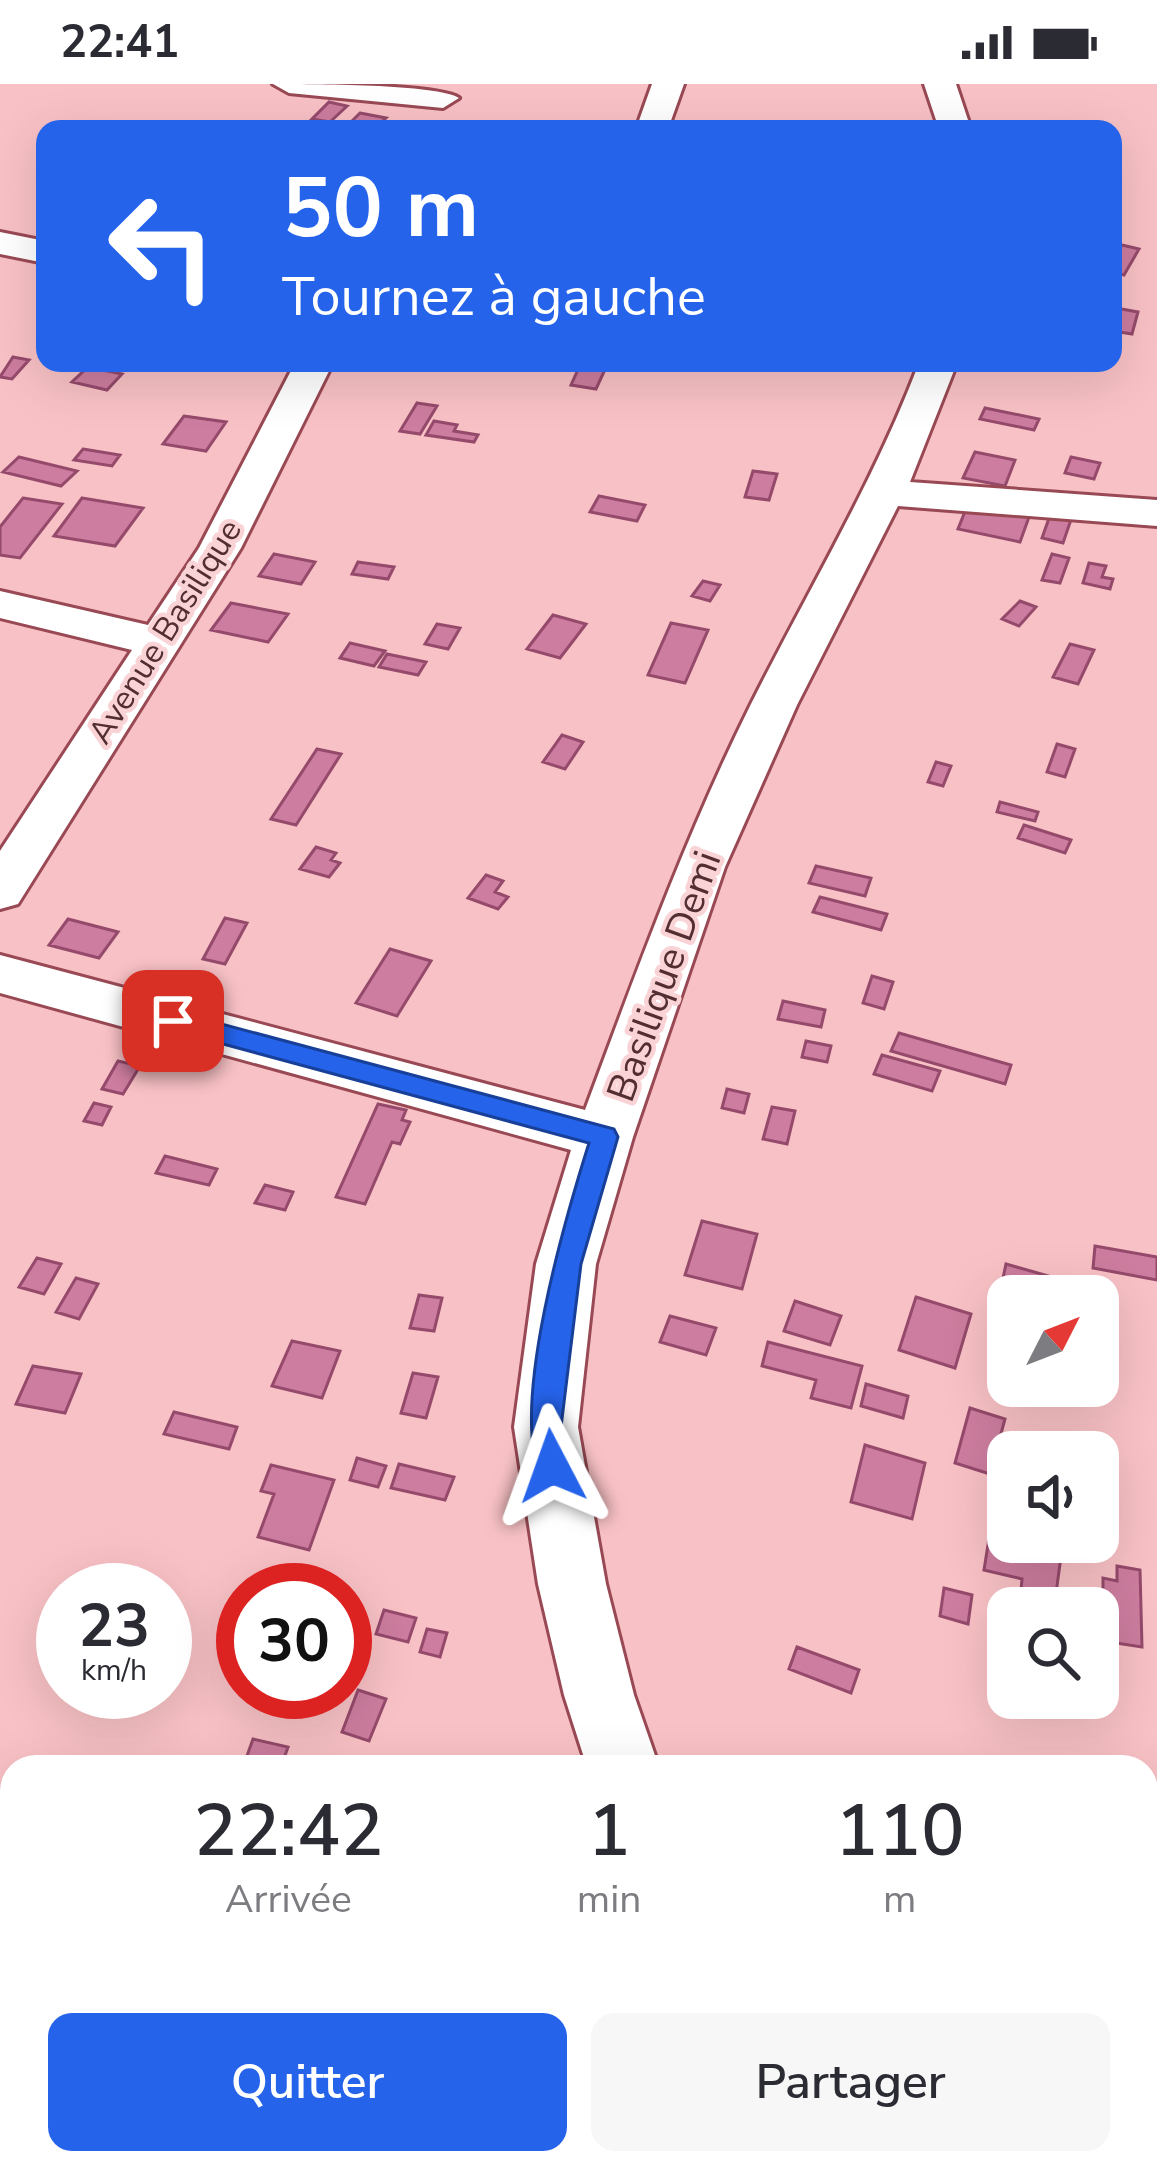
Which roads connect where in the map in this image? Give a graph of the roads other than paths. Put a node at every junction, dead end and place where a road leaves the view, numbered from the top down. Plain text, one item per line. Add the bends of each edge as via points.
1 (289, 84) edge
2 (668, 84) edge
3 (940, 84) edge
4 (442, 104) edge
5 (655, 120) edge
6 (952, 120) edge
7 (0, 243) edge
8 (36, 250) edge
9 (309, 372) edge
10 (934, 372) edge
11 (886, 493) junction
12 (1157, 513) edge
13 (0, 604) edge
14 (162, 641) junction
15 (0, 891) edge
16 (0, 974) edge
17 (604, 1137) junction
18 (619, 1755) edge

1 - 4 street
2 - 5 street
3 - 6 street
7 - 8 street
9 - 14 street, Avenue Basilique via 220,548
10 - 11 street, Basilique Demi
11 - 12 street
11 - 17 street, Basilique Demi via 700,867
13 - 14 street
14 - 15 street, Avenue Basilique
16 - 17 street
17 - 18 street, Basilique Demi via 566,1264 546,1427 572,1584

